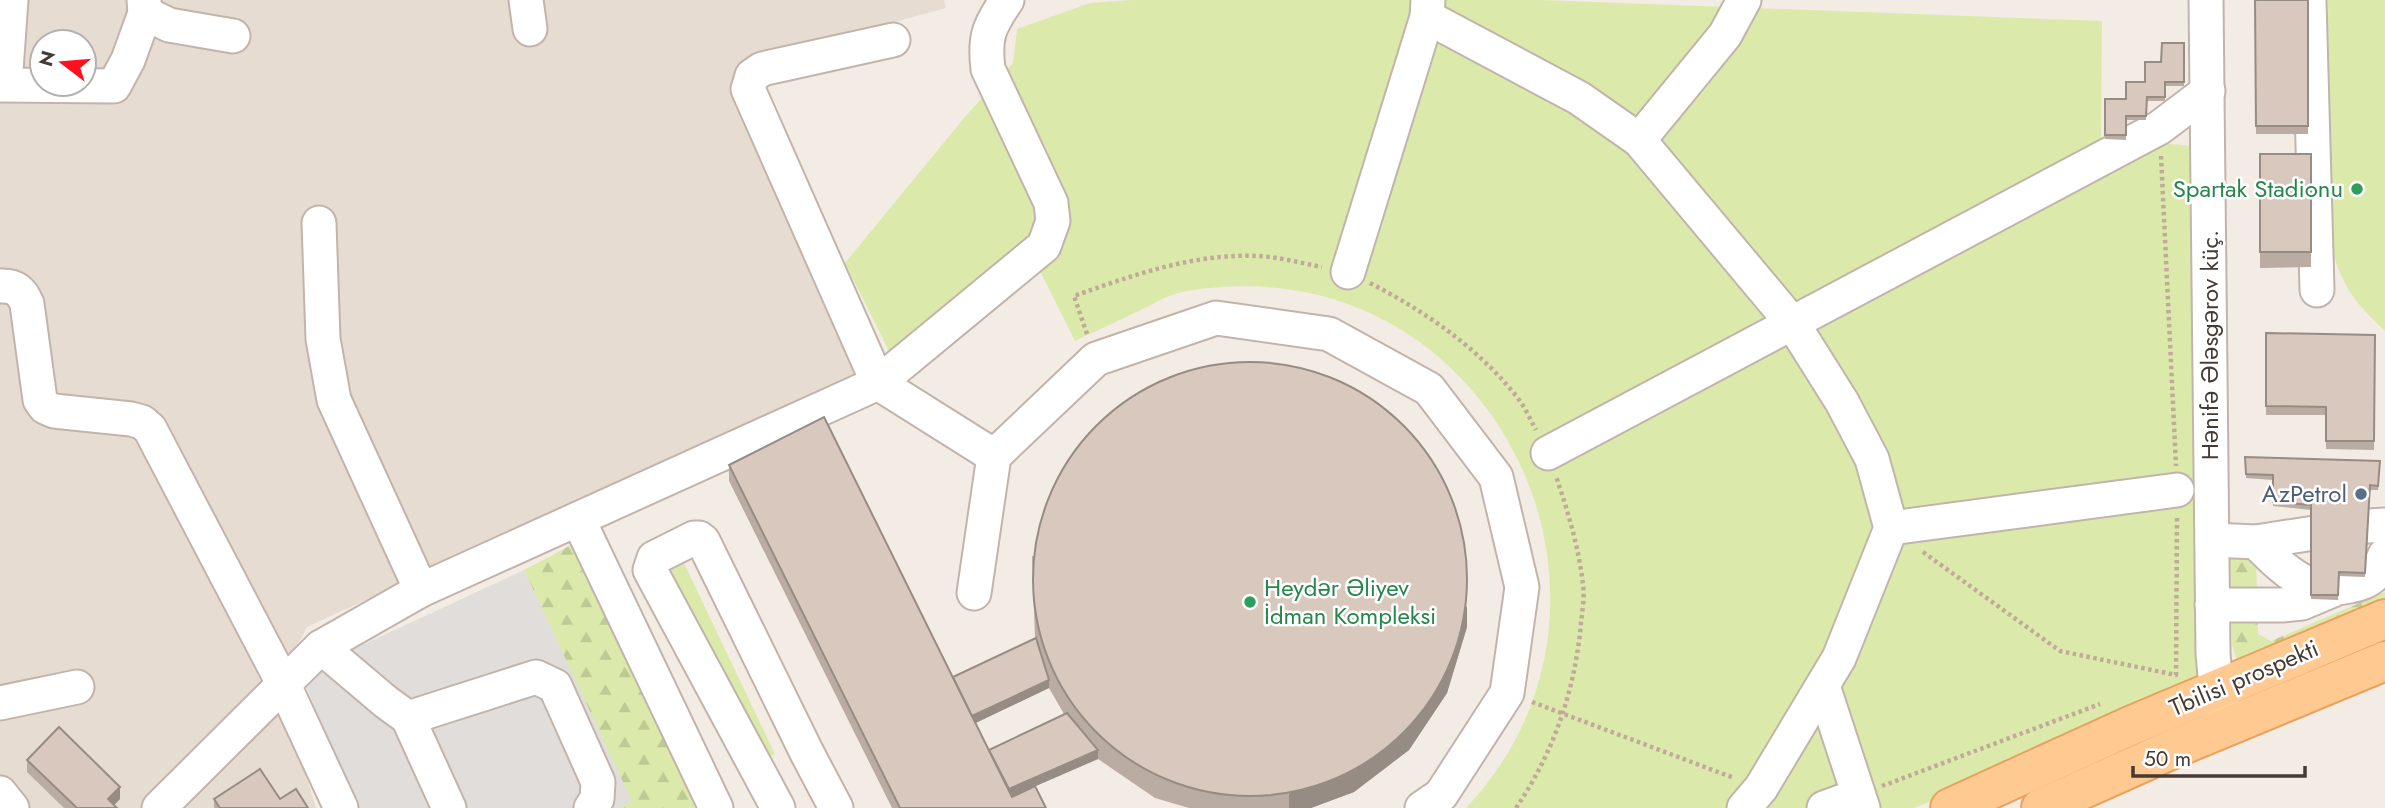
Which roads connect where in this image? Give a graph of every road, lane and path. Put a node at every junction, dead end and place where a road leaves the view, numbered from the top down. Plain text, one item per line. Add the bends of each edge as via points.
1 (11, 0) edge
2 (1007, 0) edge
3 (1744, 0) edge
4 (2206, 0) edge
5 (2309, 0) edge
6 (145, 6) edge
7 (1427, 8) edge
8 (233, 36) dead end
9 (892, 40) dead end
10 (2, 84) edge
11 (2208, 91) junction
12 (1639, 140) junction
13 (319, 223) dead end
14 (1348, 272) junction
15 (0, 286) edge
16 (2317, 290) dead end
17 (1793, 324) junction
18 (1096, 359) junction
19 (878, 383) junction
20 (1548, 453) junction
21 (994, 456) junction
22 (2177, 490) dead end
23 (579, 521) junction
24 (2385, 525) edge
25 (1891, 528) junction
26 (2211, 540) junction
27 (2256, 542) junction
28 (2385, 555) edge
29 (421, 590) junction
30 (2333, 590) junction
31 (974, 593) dead end
32 (2212, 605) junction
33 (2385, 620) edge
34 (321, 647) junction
35 (2385, 661) edge
36 (2176, 675) dead end
37 (2164, 680) dead end
38 (283, 683) junction
39 (1822, 686) junction
40 (77, 687) dead end
41 (2216, 689) junction
42 (1507, 693) junction
43 (2112, 699) dead end
44 (0, 703) edge
45 (1563, 713) junction
46 (408, 718) junction
47 (2230, 726) junction
48 (807, 753) junction
49 (761, 776) junction
50 (0, 793) edge
51 (1753, 798) edge
52 (1860, 802) edge
53 (12, 808) edge
54 (159, 808) edge
55 (341, 808) edge
56 (449, 808) edge
57 (591, 808) edge
58 (716, 808) edge
59 (778, 808) edge
60 (836, 808) edge
61 (1422, 808) edge
62 (1516, 808) edge
63 (1824, 808) edge
64 (1950, 808) edge
65 (2041, 808) edge

1 - 10 street
2 - 19 street via 990,25 988,69 1051,203 1053,221 1044,246
3 - 12 street via 1725,35
4 - 11 street, Hənifə Ələsgərov küç.
5 - 16 street
6 - 8 street via 169,25
6 - 10 street via 128,60 114,86
7 - 12 street via 1579,98
7 - 14 street
9 - 19 street via 762,69 752,76 748,89
11 - 17 street via 2159,128
11 - 26 street, Hənifə Ələsgərov küç.
12 - 17 street
13 - 29 street via 323,339 334,400
14 - 18 path via 1259,256 1194,259 1074,296
14 - 20 path via 1412,305 1465,342 1518,398
15 - 38 street via 24,294 40,400 45,407 131,419 150,429
17 - 20 street
17 - 25 street via 1872,459
18 - 21 street
18 - 42 street via 1216,318 1329,334 1429,389 1496,477 1522,587
19 - 21 street
19 - 23 street
20 - 45 path via 1575,538 1584,588 1578,658
21 - 31 street
22 - 25 street
23 - 29 street
23 - 58 street
24 - 27 street
25 - 39 street via 1839,658
26 - 27 street
26 - 32 street, Hənifə Ələsgərov küç.
27 - 30 street via 2302,582
28 - 30 street via 2374,575
29 - 34 street
30 - 32 street via 2302,603
32 - 41 street, Hənifə Ələsgərov küç.
33 - 41 main road, Tbilisi prospekti
34 - 38 street
34 - 46 street
35 - 47 main road, Tbilisi prospekti
36 - 37 path
38 - 54 street
38 - 55 street
39 - 51 street
39 - 52 street
40 - 44 street
41 - 47 street, Hənifə Ələsgərov küç.
41 - 64 main road, Tbilisi prospekti
42 - 45 path
42 - 61 street via 1441,795
43 - 52 path
45 - 51 path
45 - 62 path via 1537,777
46 - 56 street
46 - 57 street via 536,677 547,681 555,686 598,782
47 - 65 main road, Tbilisi prospekti
48 - 49 street
48 - 49 street via 703,541 694,538 654,558 650,570
48 - 60 street
49 - 59 street
50 - 53 street
52 - 63 street

